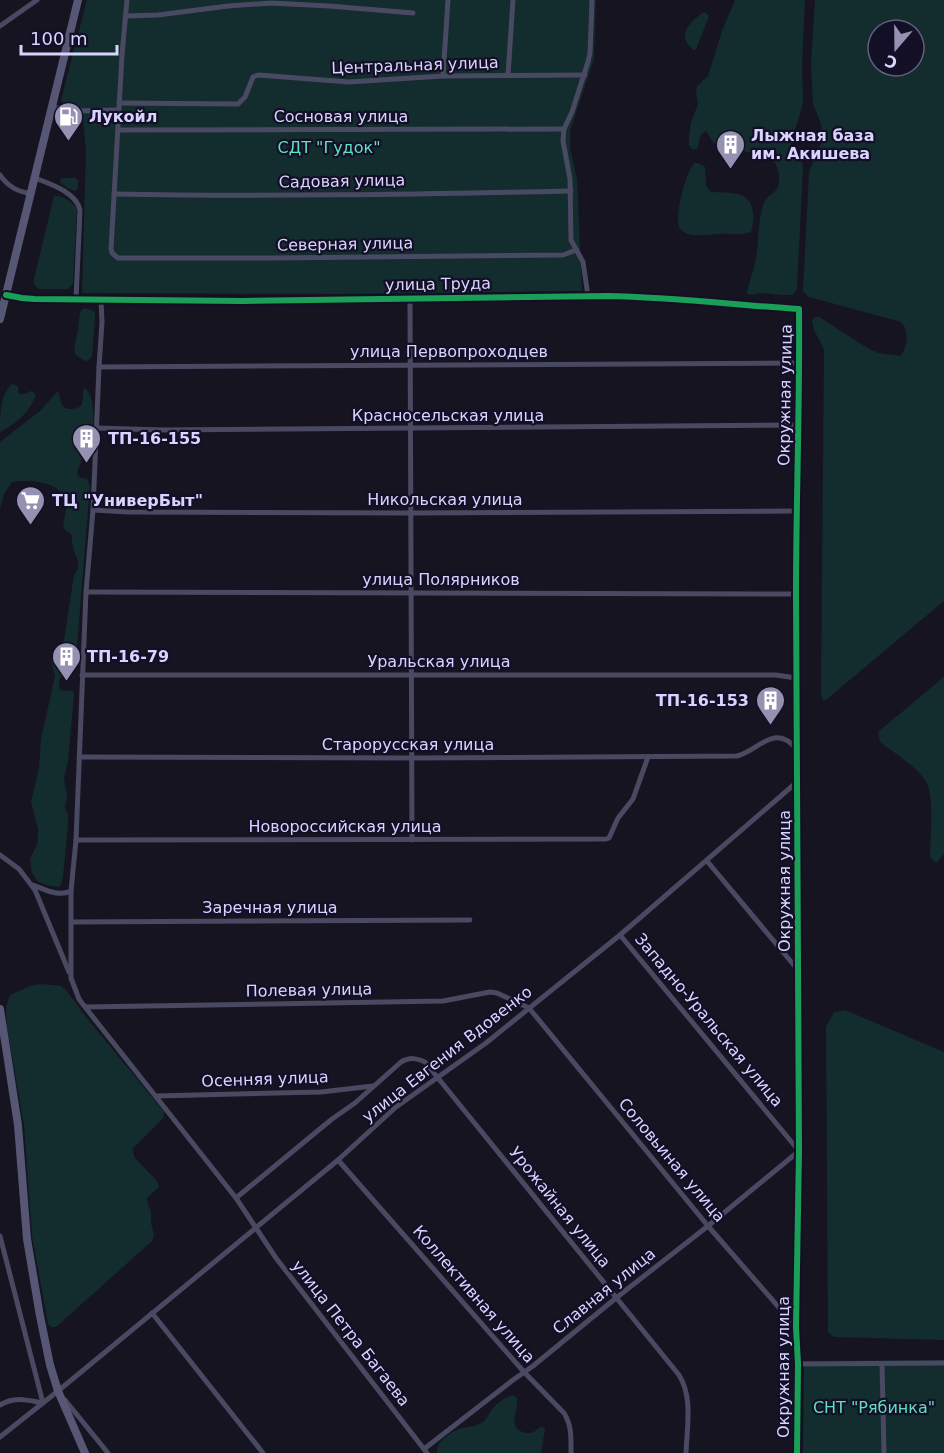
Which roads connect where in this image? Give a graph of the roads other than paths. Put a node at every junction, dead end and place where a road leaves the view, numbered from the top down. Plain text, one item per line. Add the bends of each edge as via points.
1 (38, 0) edge
2 (78, 0) edge
3 (127, 0) edge
4 (448, 0) edge
5 (513, 0) edge
6 (592, 0) edge
7 (413, 13) dead end
8 (125, 16) junction
9 (0, 26) edge
10 (508, 75) junction
11 (585, 75) junction
12 (443, 76) junction
13 (52, 107) junction
14 (119, 107) junction
15 (564, 129) junction
16 (118, 130) junction
17 (0, 175) edge
18 (35, 178) junction
19 (571, 191) junction
20 (31, 194) junction
21 (114, 194) junction
22 (576, 250) junction
23 (6, 295) junction
24 (588, 296) junction
25 (411, 298) junction
26 (76, 299) junction
27 (101, 300) junction
28 (799, 309) joint
29 (0, 319) edge
30 (800, 363) junction
31 (411, 365) junction
32 (99, 367) junction
33 (799, 425) junction
34 (97, 429) junction
35 (411, 429) junction
36 (93, 510) junction
37 (796, 511) junction
38 (411, 513) junction
39 (86, 592) junction
40 (411, 593) junction
41 (796, 594) junction
42 (82, 675) junction
43 (412, 675) junction
44 (796, 678) junction
45 (798, 751) junction
46 (648, 756) junction
47 (79, 757) junction
48 (412, 758) junction
49 (797, 782) junction
50 (75, 840) junction
51 (412, 840) junction
52 (0, 855) edge
53 (708, 861) junction
54 (32, 885) junction
55 (71, 891) junction
56 (470, 920) dead end
57 (71, 922) junction
58 (620, 935) junction
59 (798, 970) junction
60 (71, 978) junction
61 (84, 1007) junction
62 (529, 1008) junction
63 (0, 1009) edge
64 (4, 1071) edge
65 (437, 1077) junction
66 (375, 1086) junction
67 (156, 1096) junction
68 (799, 1151) junction
69 (338, 1160) junction
70 (236, 1198) junction
71 (708, 1226) junction
72 (256, 1228) junction
73 (0, 1236) edge
74 (616, 1298) junction
75 (152, 1313) junction
76 (796, 1327) junction
77 (798, 1364) junction
78 (882, 1364) junction
79 (944, 1364) edge
80 (524, 1372) junction
81 (58, 1392) junction
82 (43, 1402) junction
83 (0, 1405) edge
84 (0, 1437) edge
85 (426, 1451) edge
86 (85, 1453) edge
87 (108, 1453) edge
88 (263, 1453) edge
89 (571, 1453) edge
90 (686, 1453) edge
91 (797, 1453) edge
92 (884, 1453) edge

1 - 9 street
2 - 13 street
3 - 8 street
4 - 12 street
5 - 10 street
6 - 11 street
7 - 8 street via 271,3
8 - 14 street
10 - 11 street, Центральная улица
10 - 12 street, Центральная улица
11 - 15 street
12 - 14 street, Центральная улица via 349,82 258,75 238,104
13 - 14 street via 75,111
13 - 18 street
14 - 16 street
15 - 16 street, Сосновая улица
15 - 19 street
16 - 21 street
17 - 20 street via 13,189
18 - 20 street
18 - 26 street via 65,192 79,204
19 - 21 street, Садовая улица
19 - 22 street via 571,240
20 - 23 street
21 - 22 street, Северная улица via 111,249 122,259 563,255
22 - 24 street via 583,262
23 - 26 street, улица Труда
23 - 29 street
24 - 25 street, улица Труда
24 - 28 street, улица Труда via 656,297
25 - 27 street, улица Труда
25 - 31 street
26 - 27 street, улица Труда
27 - 32 street
28 - 30 street, Окружная улица
30 - 31 street, улица Первопроходцев
30 - 33 street, Окружная улица
31 - 32 street, улица Первопроходцев
31 - 35 street
32 - 34 street
33 - 35 street, Красносельская улица
33 - 37 street, Окружная улица
34 - 35 street, Красносельская улица
34 - 36 street
35 - 38 street
36 - 38 street, Никольская улица
36 - 39 street
37 - 38 street, Никольская улица
37 - 41 street, Окружная улица
38 - 40 street
39 - 40 street, улица Полярников
39 - 42 street
40 - 41 street, улица Полярников
40 - 43 street
41 - 44 street, Окружная улица
42 - 43 street, Уральская улица
42 - 47 street
43 - 44 street, Уральская улица
43 - 48 street
44 - 45 street, Окружная улица
45 - 46 street, Старорусская улица via 787,740 774,738 736,756
45 - 49 street, Окружная улица
46 - 48 street, Старорусская улица
46 - 51 street, Новороссийская улица via 633,799 609,838
47 - 48 street, Старорусская улица
47 - 50 street
48 - 51 street
49 - 53 street, улица Евгения Вдовенко
49 - 59 street, Окружная улица
50 - 51 street, Новороссийская улица
50 - 55 street
52 - 54 street
53 - 58 street, улица Евгения Вдовенко
53 - 59 street
54 - 55 street via 59,894
54 - 60 street, улица Петра Багаева
55 - 57 street
56 - 57 street, Заречная улица
57 - 60 street
58 - 62 street, улица Евгения Вдовенко
58 - 68 street, Западно-Уральская улица
59 - 68 street, Окружная улица
60 - 61 street, улица Петра Багаева
61 - 62 street, Полевая улица via 443,1001 490,992
61 - 67 street, улица Петра Багаева
62 - 65 street, улица Евгения Вдовенко
62 - 71 street, Соловьиная улица
63 - 64 street
64 - 81 street via 18,1125 31,1266
65 - 66 street, Урожайная улица via 425,1062 413,1058
65 - 69 street, улица Евгения Вдовенко via 396,1107
65 - 74 street, Урожайная улица
66 - 67 street, Осенняя улица via 321,1092
66 - 70 street
67 - 70 street, улица Петра Багаева
68 - 71 street, Славная улица
68 - 76 street, Окружная улица
69 - 72 street, улица Евгения Вдовенко
69 - 80 street, Коллективная улица
70 - 72 street, улица Петра Багаева
71 - 74 street, Славная улица
71 - 76 street, Соловьиная улица
72 - 75 street, улица Евгения Вдовенко
72 - 85 street, улица Петра Багаева
73 - 82 street
74 - 80 street, Славная улица
74 - 90 street, Урожайная улица via 683,1381 687,1397
75 - 81 street, улица Евгения Вдовенко
75 - 88 street
76 - 77 street, Окружная улица
77 - 78 street
77 - 91 street, Окружная улица
78 - 79 street
78 - 92 street
80 - 85 street, Славная улица
80 - 89 street, Коллективная улица via 568,1420
81 - 82 street, улица Евгения Вдовенко
81 - 86 street
81 - 87 street
82 - 83 street via 24,1399
82 - 84 street, улица Евгения Вдовенко

